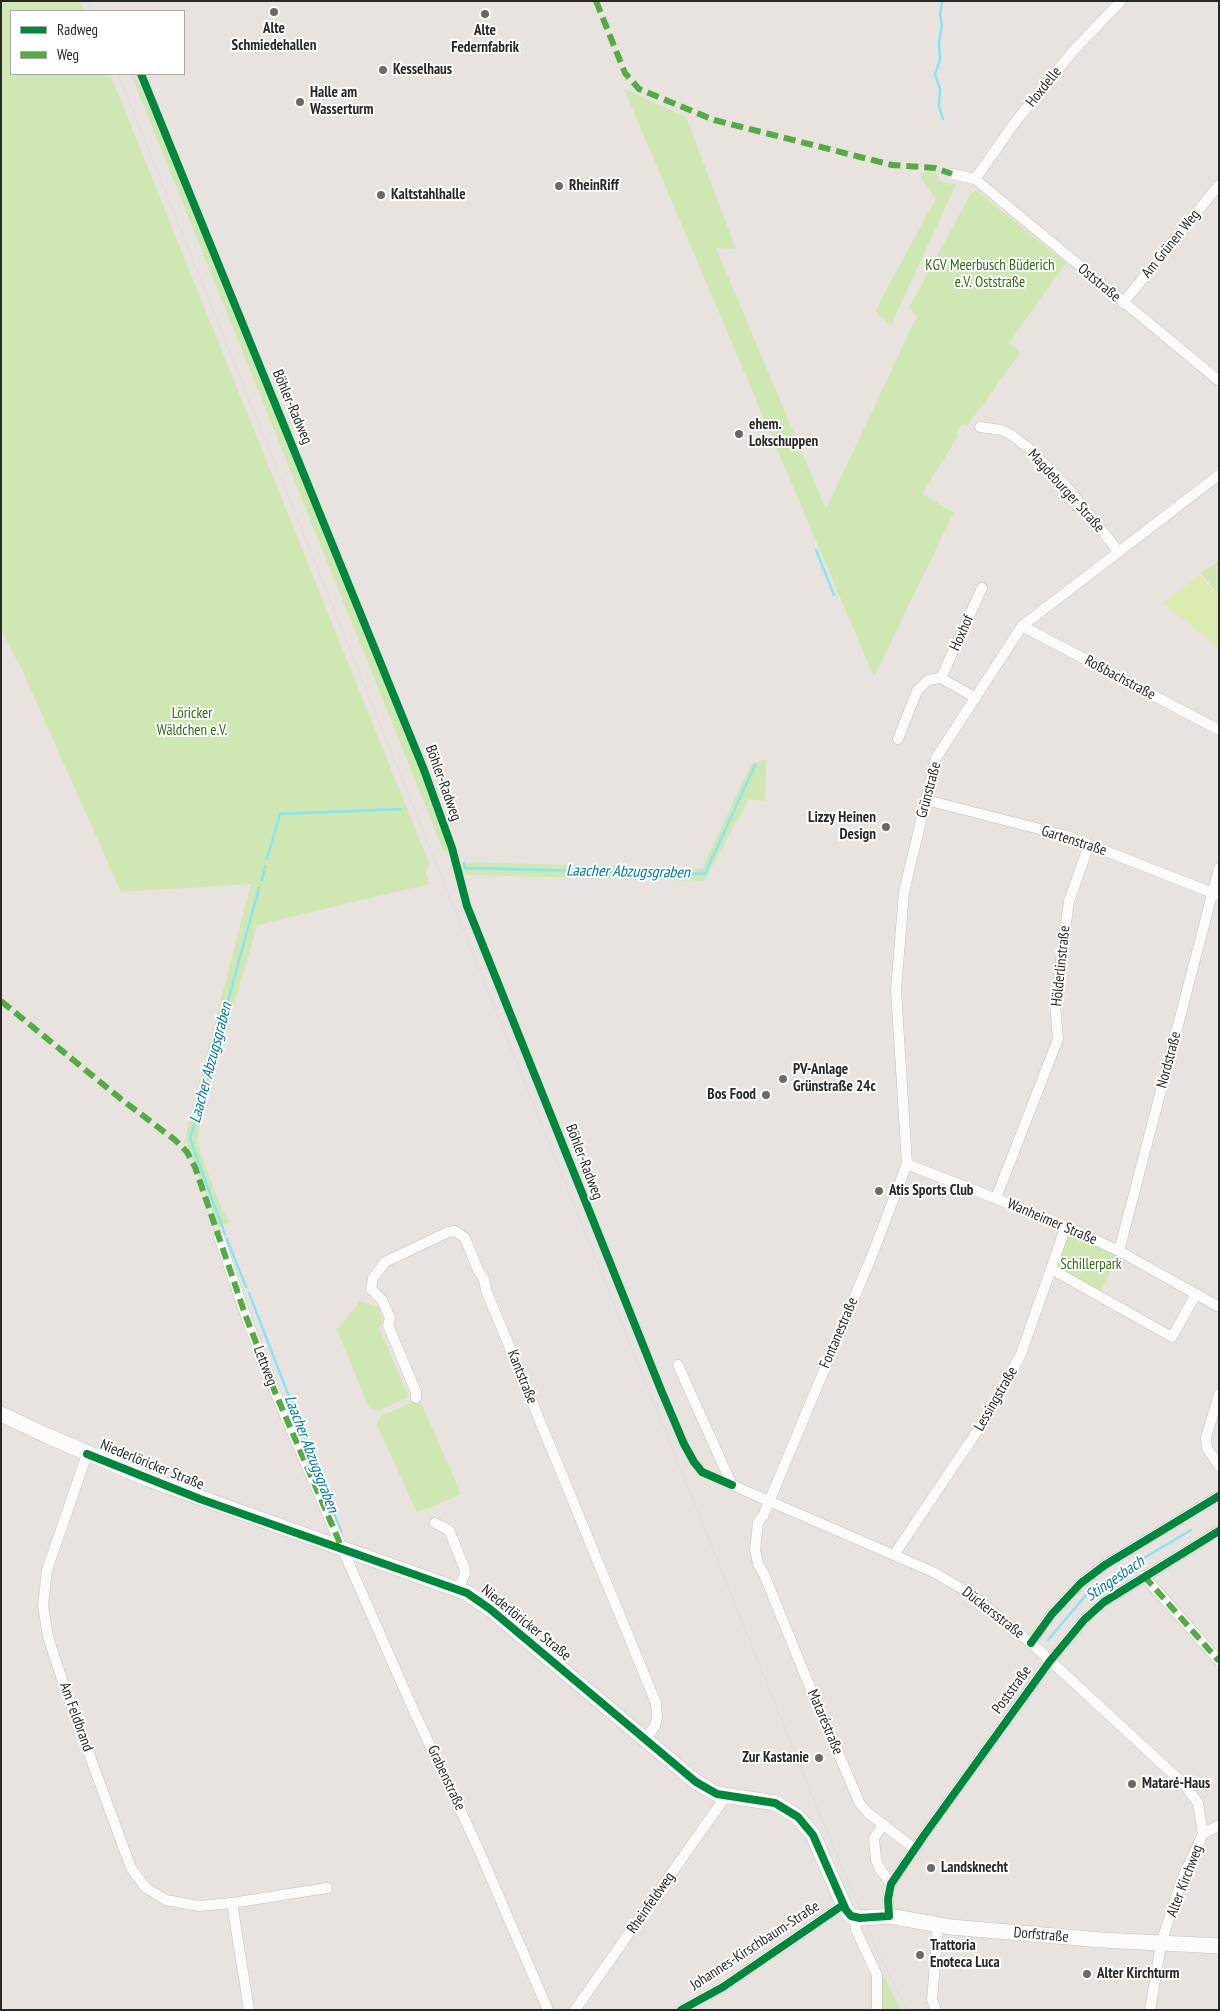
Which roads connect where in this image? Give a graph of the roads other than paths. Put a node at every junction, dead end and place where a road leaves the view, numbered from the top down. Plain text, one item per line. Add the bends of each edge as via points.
1 (1121, 1) edge
2 (952, 174) dead end
3 (975, 179) junction
4 (1219, 185) edge
5 (1123, 303) junction
6 (1219, 381) edge
7 (980, 427) dead end
8 (1219, 475) edge
9 (1119, 552) junction
10 (982, 588) dead end
11 (1022, 626) junction
12 (941, 678) junction
13 (976, 698) junction
14 (1219, 730) edge
15 (898, 739) dead end
16 (926, 800) junction
17 (1089, 845) junction
18 (1219, 868) edge
19 (1216, 894) edge
20 (907, 1164) junction
21 (996, 1198) junction
22 (1066, 1226) junction
23 (219, 1237) dead end
24 (1119, 1252) junction
25 (1051, 1269) junction
26 (1196, 1294) junction
27 (1219, 1307) edge
28 (678, 1365) dead end
29 (1219, 1394) edge
30 (416, 1398) dead end
31 (1, 1414) edge
32 (87, 1454) junction
33 (1219, 1466) edge
34 (1219, 1496) edge
35 (768, 1500) junction
36 (435, 1523) dead end
37 (1219, 1531) edge
38 (342, 1548) junction
39 (894, 1555) junction
40 (1144, 1576) junction
41 (458, 1589) junction
42 (1031, 1643) junction
43 (1050, 1660) junction
44 (1219, 1661) edge
45 (646, 1739) junction
46 (726, 1796) junction
47 (883, 1825) junction
48 (1219, 1825) edge
49 (1203, 1834) junction
50 (915, 1848) junction
51 (891, 1884) junction
52 (327, 1888) dead end
53 (232, 1903) junction
54 (843, 1905) junction
55 (889, 1916) junction
56 (859, 1918) junction
57 (938, 1924) junction
58 (1161, 1944) junction
59 (1219, 1946) edge
60 (249, 2010) edge
61 (548, 2010) edge
62 (575, 2010) edge
63 (681, 2010) edge
64 (877, 2010) edge
65 (936, 2010) edge
66 (1150, 2010) edge

1 - 3 street, Hoxdelle via 1074,50 1016,121
2 - 3 street, Oststraße
3 - 5 street, Oststraße
4 - 5 street, Am Grünen Weg
5 - 6 street, Oststraße
7 - 9 street, Magdeburger Straße via 1001,430 1030,449 1066,486
8 - 9 street, Grünstraße
9 - 11 street, Grünstraße
10 - 12 street, Hoxhof
11 - 13 street, Grünstraße
11 - 14 street, Roßbachstraße
12 - 13 street
12 - 15 street via 928,680 917,691
13 - 16 street, Grünstraße via 936,758
16 - 17 street, Gartenstraße via 1068,836
16 - 20 street, Grünstraße via 904,892 896,990
17 - 19 street, Gartenstraße
17 - 21 street, Hölderlinstraße via 1069,901 1055,1004 1058,1039
18 - 19 street, Nordstraße
19 - 24 street, Nordstraße
20 - 21 street, Wanheimer Straße
20 - 35 street, Fontanestraße via 871,1258
21 - 22 street, Wanheimer Straße
22 - 24 street, Wanheimer Straße
22 - 25 street, Lessingstraße
23 - 38 street, Lettweg via 275,1392
24 - 26 street, Wanheimer Straße
25 - 26 street via 1172,1337
25 - 39 street, Lessingstraße via 1021,1354 988,1415
26 - 27 street, Wanheimer Straße
28 - 35 street via 732,1485
29 - 33 street via 1206,1438 1207,1448
30 - 45 street, Kantstraße via 388,1325 390,1318 382,1300 372,1289 374,1278 385,1262 455,1231 465,1238 484,1279 656,1703 656,1726
31 - 32 main road, Niederlöricker Straße
32 - 38 main road, Niederlöricker Straße via 200,1499
32 - 53 street, Am Feldbrand via 46,1570 43,1605 48,1637 131,1868 146,1888 166,1900 199,1906
34 - 42 street, Poststraße via 1081,1583
35 - 39 street, Dückersstraße
35 - 47 street, Mataréstraße via 758,1522 755,1550 758,1564 860,1804
36 - 41 street via 449,1530 464,1567 465,1574
37 - 40 street, Poststraße
38 - 41 main road, Niederlöricker Straße
38 - 61 street, Grabenstraße
39 - 42 street, Dückersstraße via 971,1594
40 - 43 street, Poststraße via 1093,1611
40 - 44 street
41 - 45 main road, Niederlöricker Straße via 490,1609
42 - 43 street, Dückersstraße
43 - 49 street, Dückersstraße via 1184,1784 1198,1803
43 - 50 street, Poststraße
45 - 46 main road, Niederlöricker Straße via 696,1782
46 - 54 main road, Niederlöricker Straße via 769,1802 798,1817 813,1835
46 - 62 street, Rheinfeldweg
47 - 50 street, Mataréstraße
47 - 51 street via 874,1838 876,1860
48 - 49 street, Alter Kirchweg
49 - 58 street, Alter Kirchweg via 1181,1882
50 - 51 street, Poststraße
51 - 55 street, Poststraße
52 - 53 street, Am Feldbrand
53 - 60 street
54 - 56 main road, Niederlöricker Straße via 848,1914
54 - 63 street, Johannes-Kirschbaum-Straße via 723,1987
55 - 56 main road, Dorfstraße
55 - 57 main road, Dorfstraße
56 - 64 street via 856,1930 877,1975
57 - 58 main road, Dorfstraße
57 - 65 street via 932,2000
58 - 59 main road, Dorfstraße
58 - 66 street, Alter Kirchweg

